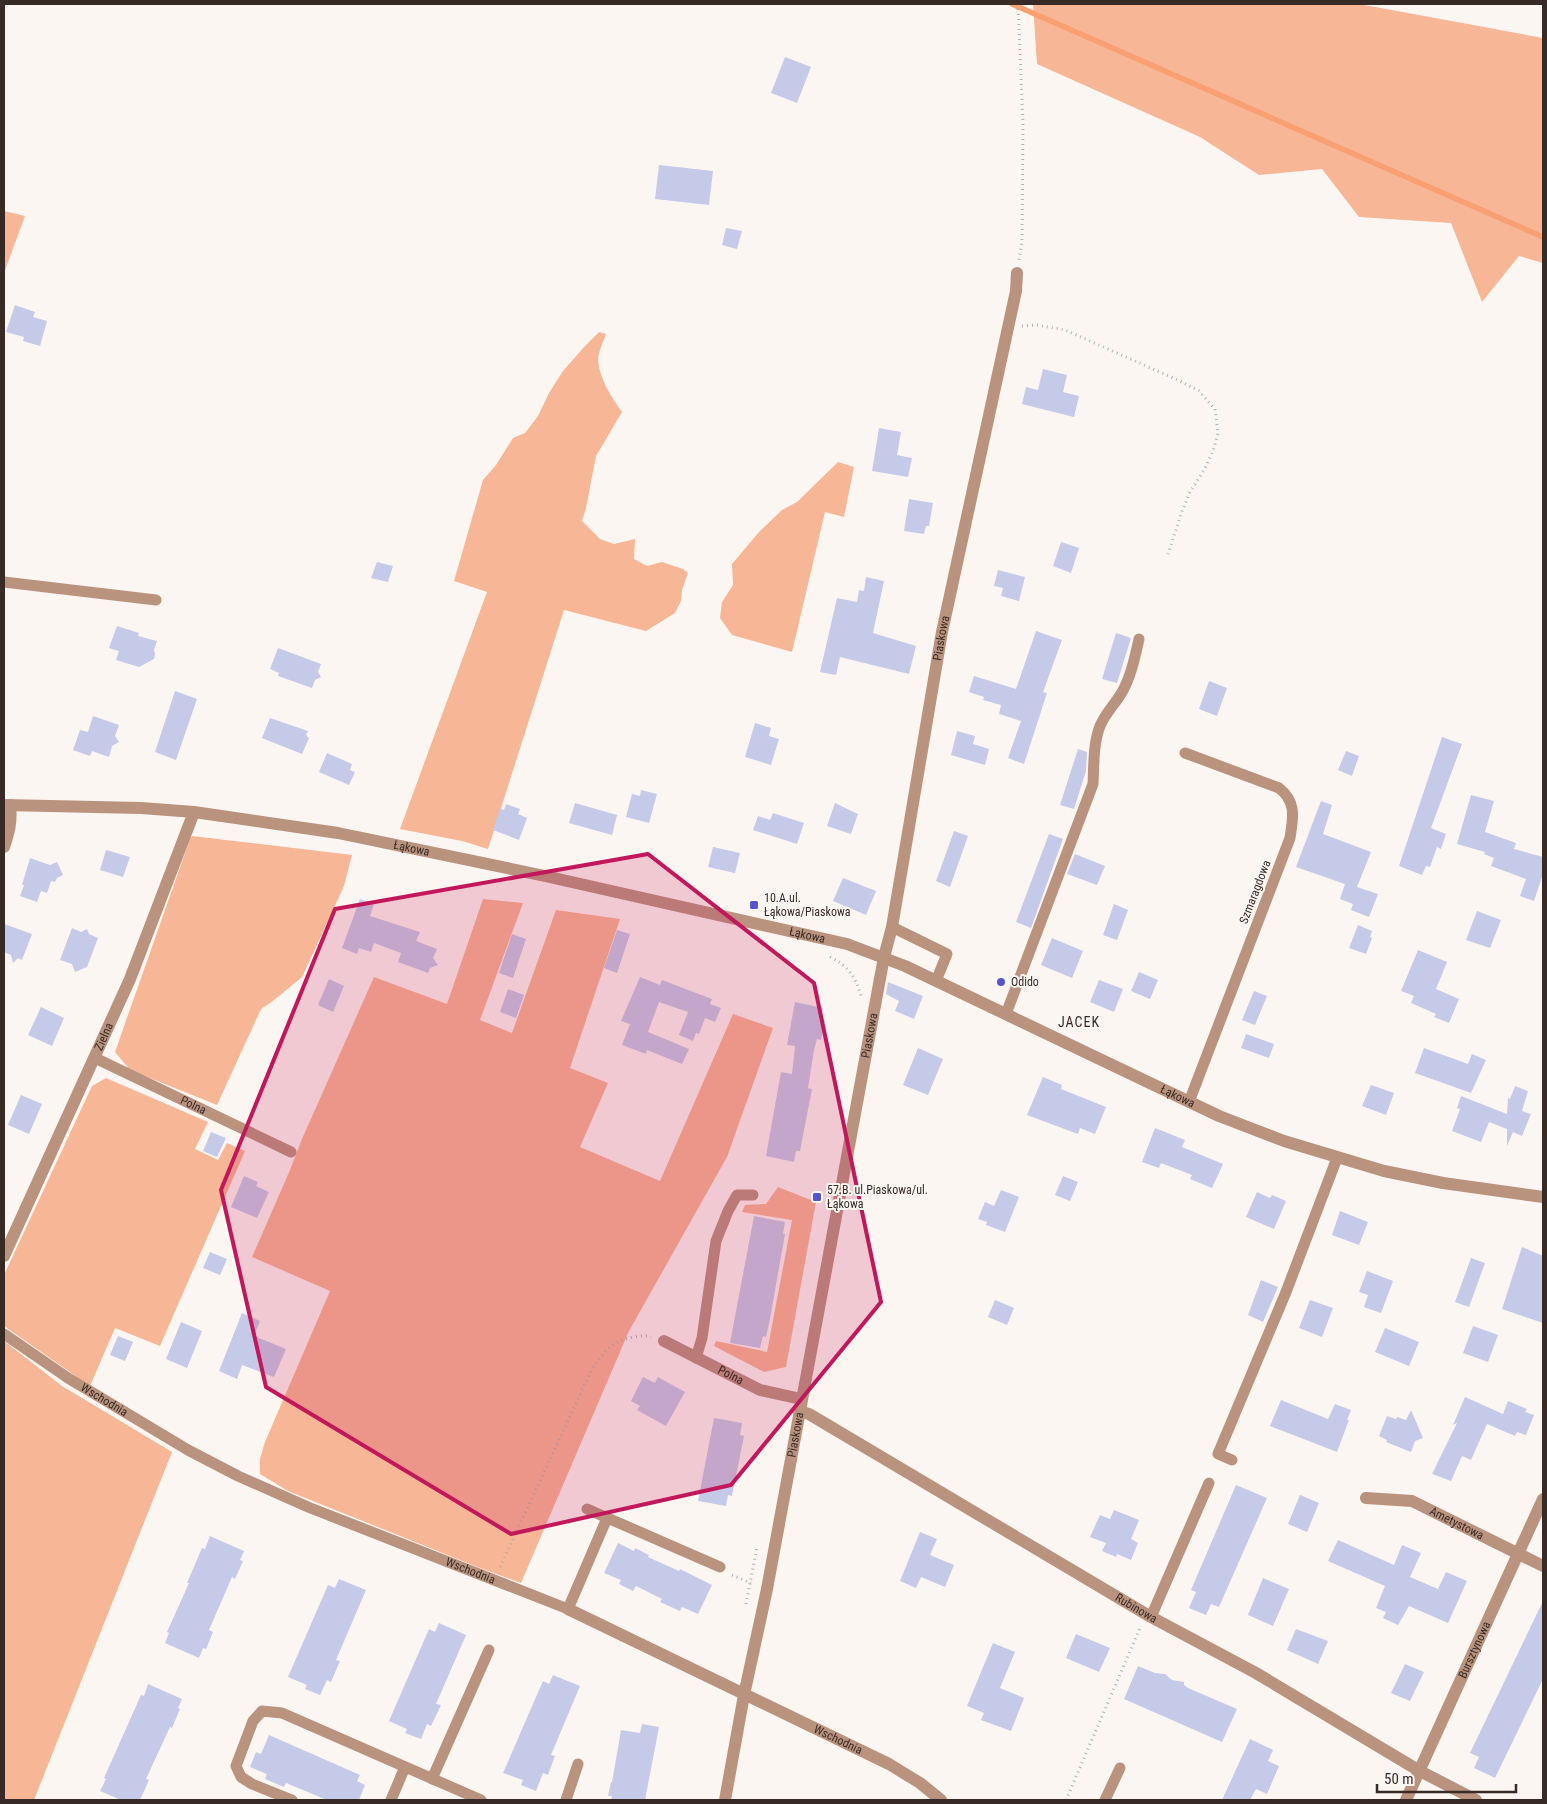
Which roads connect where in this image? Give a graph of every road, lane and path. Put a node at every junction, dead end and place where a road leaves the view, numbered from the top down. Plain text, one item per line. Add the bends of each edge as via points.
1 (1018, 4) edge
2 (1017, 273) joint
3 (1009, 326) junction
4 (1168, 554) dead end
5 (4, 582) edge
6 (156, 600) dead end
7 (1139, 639) dead end
8 (1185, 753) dead end
9 (7, 805) edge
10 (194, 812) junction
11 (4, 847) edge
12 (892, 928) junction
13 (822, 954) dead end
14 (884, 957) junction
15 (936, 981) junction
16 (862, 1002) dead end
17 (1006, 1014) junction
18 (95, 1058) junction
19 (1189, 1102) junction
20 (291, 1152) dead end
21 (1337, 1158) junction
22 (753, 1195) dead end
23 (1543, 1197) edge
24 (4, 1256) edge
25 (4, 1334) edge
26 (664, 1341) joint
27 (696, 1358) junction
28 (800, 1405) junction
29 (1232, 1460) dead end
30 (1209, 1483) dead end
31 (1366, 1498) dead end
32 (1543, 1499) edge
33 (588, 1509) dead end
34 (607, 1518) junction
35 (758, 1544) dead end
36 (1519, 1554) junction
37 (1543, 1566) edge
38 (720, 1567) joint
39 (494, 1580) junction
40 (750, 1582) junction
41 (767, 1589) junction
42 (568, 1609) junction
43 (745, 1611) dead end
44 (1151, 1618) junction
45 (489, 1650) dead end
46 (744, 1694) junction
47 (578, 1764) dead end
48 (406, 1767) junction
49 (1120, 1768) dead end
50 (1418, 1770) junction
51 (432, 1779) junction
52 (454, 1788) junction
53 (292, 1800) edge
54 (391, 1800) edge
55 (449, 1800) edge
56 (481, 1800) edge
57 (566, 1800) edge
58 (725, 1800) edge
59 (941, 1800) edge
60 (1066, 1800) edge
61 (1105, 1800) edge
62 (1406, 1800) edge
63 (1476, 1800) edge

1 - 2 path via 1023,152 1022,242
2 - 3 street, Piaskowa
3 - 4 path via 1037,325 1065,330 1180,381 1199,391 1211,404 1218,433 1213,451 1190,492
3 - 12 street, Piaskowa via 942,632
5 - 6 lane
7 - 17 lane via 1122,693 1099,728 1093,784
8 - 19 lane, Szmaragdowa via 1279,788 1287,794 1294,813 1290,838
9 - 10 street, Łąkowa
9 - 11 street via 11,825
10 - 14 street, Łąkowa via 360,837 787,930 847,944
10 - 18 street, Zielna via 130,979
12 - 14 street, Piaskowa
12 - 15 lane via 947,954
13 - 16 path via 839,962 852,974
14 - 15 street, Łąkowa
14 - 28 street, Piaskowa
15 - 17 street, Łąkowa
17 - 19 street, Łąkowa
18 - 20 lane, Polna
18 - 24 street, Zielna
19 - 21 street, Łąkowa via 1284,1141
21 - 23 street, Łąkowa via 1443,1183
21 - 29 lane via 1286,1292 1218,1454
22 - 27 lane via 737,1195 716,1241 702,1338
25 - 39 lane, Wschodnia via 68,1378 238,1476
26 - 27 street, Polna
26 - 39 path via 647,1335 620,1339 601,1355
27 - 28 street, Polna via 760,1390
28 - 41 street, Piaskowa
28 - 44 street, Rubinowa via 809,1414
30 - 44 lane
31 - 36 street, Ametystowa via 1412,1501
32 - 36 street, Bursztynowa
33 - 34 lane
34 - 38 lane
34 - 42 lane
35 - 40 path
36 - 37 street, Ametystowa
36 - 50 street, Bursztynowa
38 - 40 path via 720,1571
39 - 42 lane, Wschodnia
40 - 41 path
40 - 43 path
41 - 46 street, Piaskowa
42 - 46 street, Wschodnia
44 - 50 street, Rubinowa via 1256,1674
44 - 60 path via 1142,1626
45 - 51 lane
46 - 58 street, Piaskowa
46 - 59 street, Wschodnia via 889,1764
47 - 57 lane
48 - 51 lane
48 - 53 lane via 282,1713 262,1711 253,1721 236,1766 241,1777
48 - 54 lane
49 - 61 lane
50 - 62 street, Bursztynowa
50 - 63 street, Rubinowa
51 - 52 lane
52 - 55 lane
52 - 56 lane

